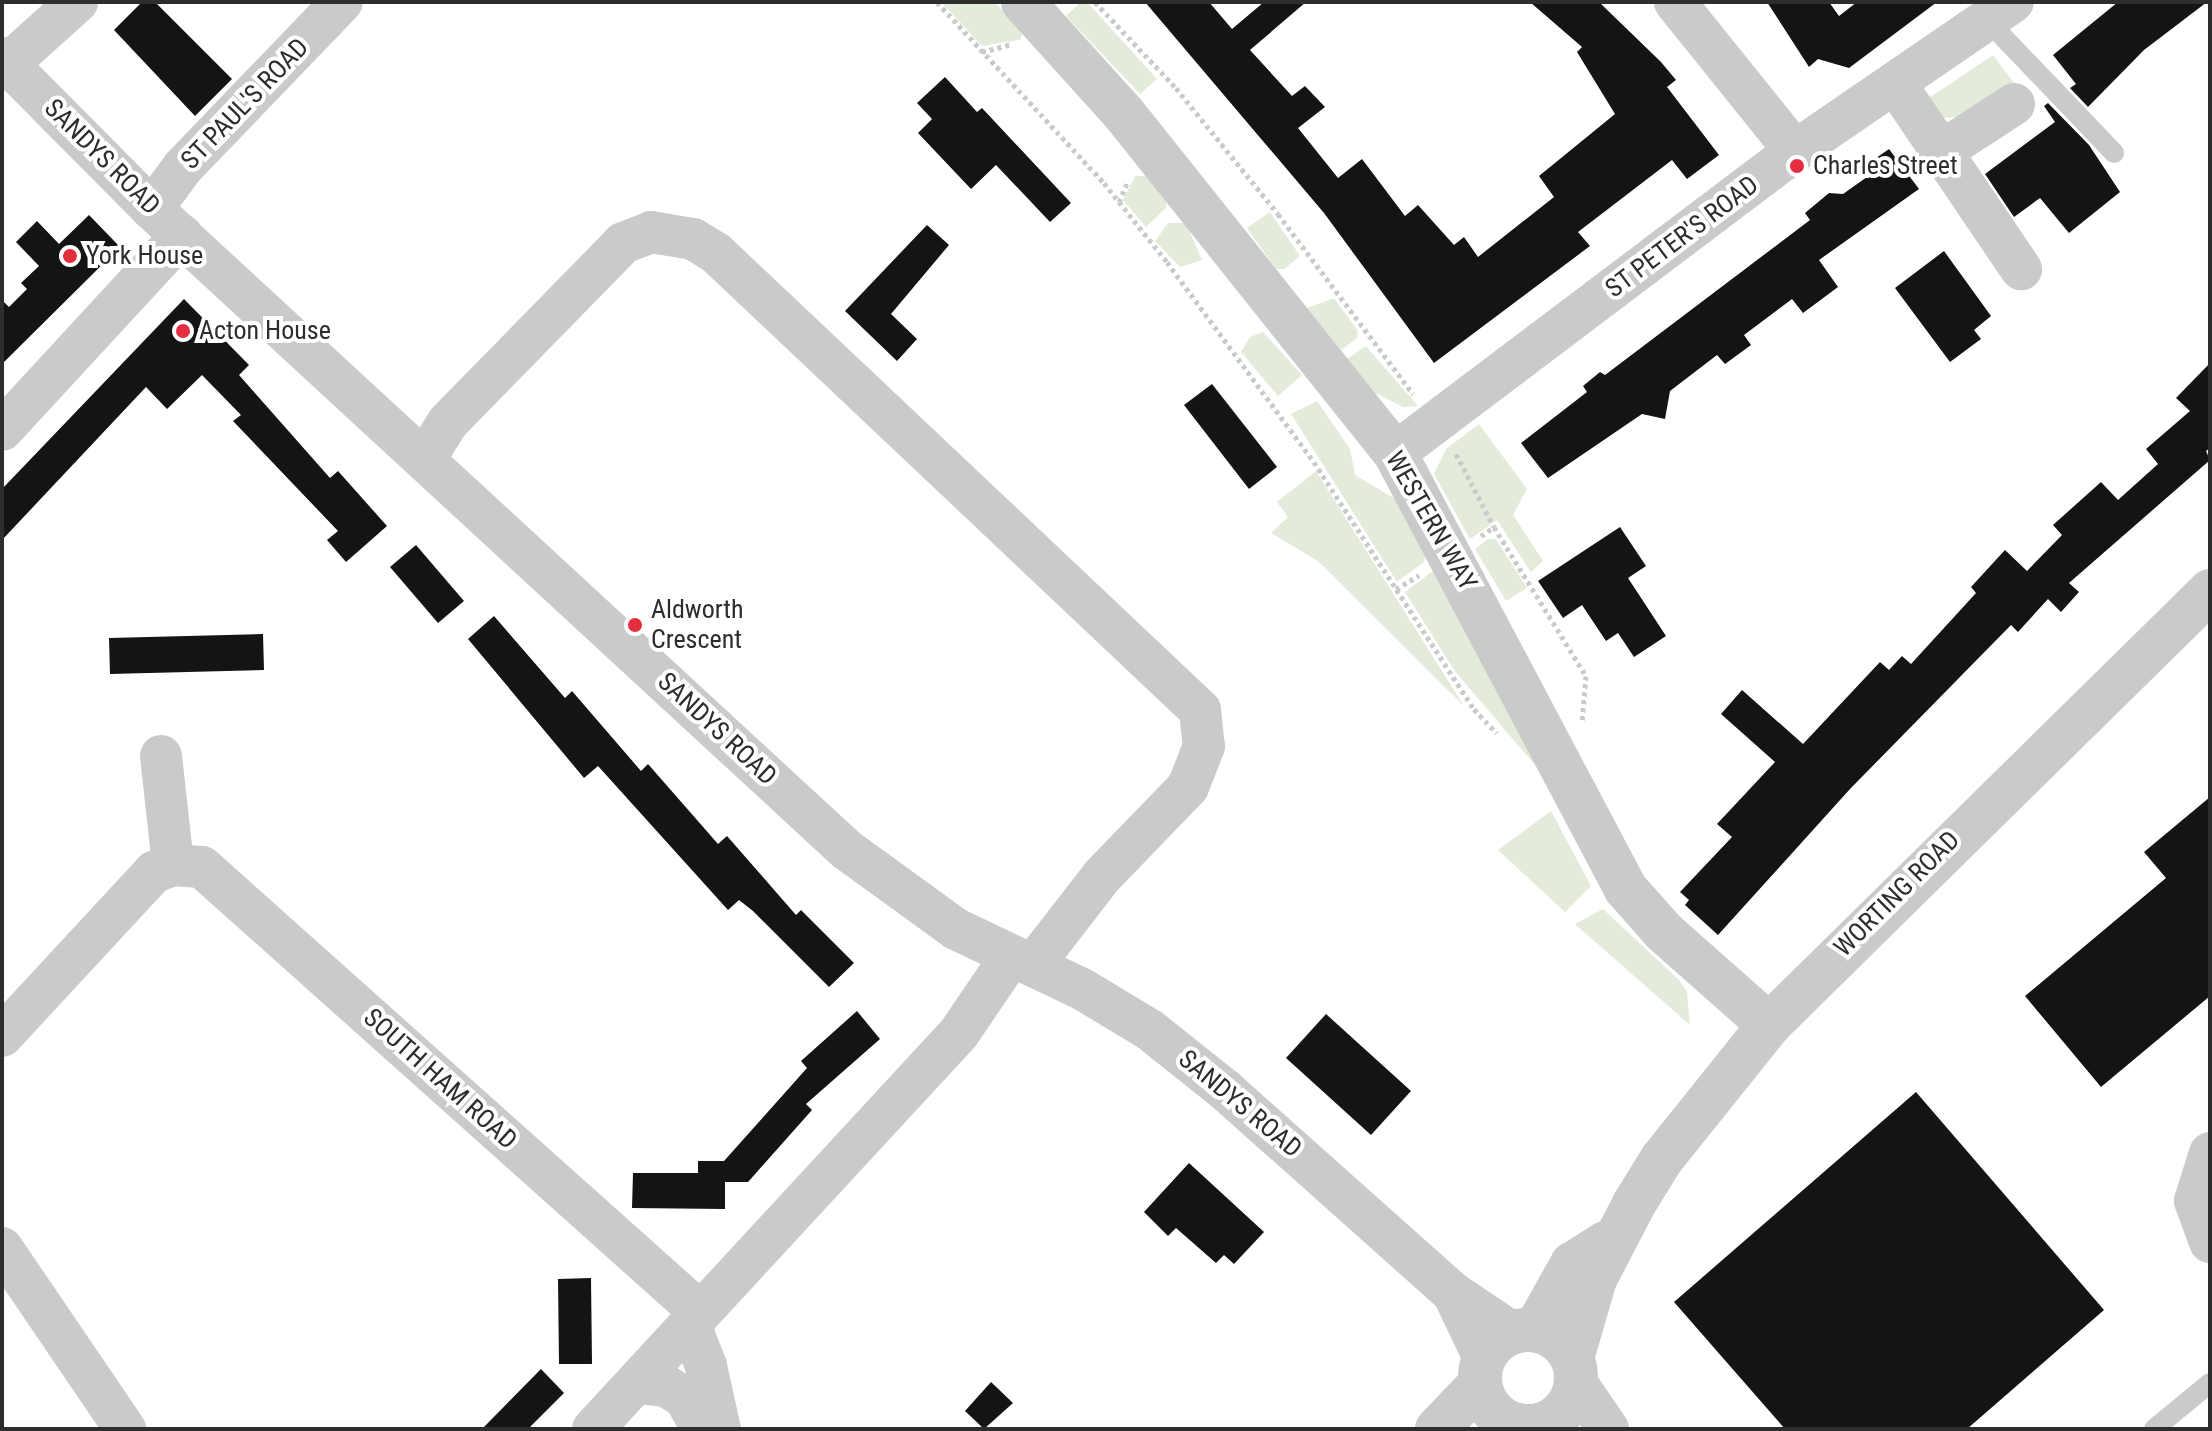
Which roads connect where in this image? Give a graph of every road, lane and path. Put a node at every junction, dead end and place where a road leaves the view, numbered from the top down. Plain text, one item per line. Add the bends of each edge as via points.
1 (77, 2) edge
2 (342, 2) edge
3 (937, 2) edge
4 (1023, 2) edge
5 (1095, 2) edge
6 (1675, 2) edge
7 (2000, 11) edge
8 (5, 61) edge
9 (1895, 83) junction
10 (2014, 104) dead end
11 (1795, 151) junction
12 (1942, 151) junction
13 (2114, 153) dead end
14 (167, 222) junction
15 (2021, 269) dead end
16 (1438, 421) junction
17 (2, 430) edge
18 (1395, 453) junction
19 (426, 457) junction
20 (1494, 527) dead end
21 (2210, 591) edge
22 (1506, 744) dead end
23 (161, 756) dead end
24 (173, 865) junction
25 (1022, 961) junction
26 (1769, 1025) junction
27 (2, 1036) edge
28 (2210, 1153) edge
29 (1623, 1231) junction
30 (2210, 1242) edge
31 (2, 1248) edge
32 (694, 1318) junction
33 (1502, 1351) junction
34 (1574, 1370) junction
35 (638, 1383) junction
36 (2210, 1383) edge
37 (1528, 1426) edge
38 (125, 1429) edge
39 (593, 1429) edge
40 (702, 1429) edge
41 (720, 1429) edge
42 (1437, 1429) edge
43 (1608, 1429) edge
44 (2154, 1429) edge

1 - 8 street
2 - 14 street, ST PAUL'S ROAD via 183,167
3 - 22 path via 1104,183 1176,274 1314,462 1474,709
4 - 18 street, WESTERN WAY via 1134,126
5 - 16 path via 1176,88 1278,214 1407,389
6 - 11 street
7 - 9 street, ST PETER'S ROAD
7 - 13 lane
8 - 14 street, SANDYS ROAD
9 - 11 street, ST PETER'S ROAD
9 - 12 street
10 - 12 street
11 - 16 street, ST PETER'S ROAD
12 - 15 street
14 - 17 street, ST PAUL'S ROAD
14 - 19 street, SANDYS ROAD
16 - 18 street, ST PETER'S ROAD
16 - 20 path
18 - 26 street, WESTERN WAY via 1625,888 1664,932
19 - 25 street, SANDYS ROAD via 847,850 956,929
19 - 25 street via 448,422 623,243 651,232 693,239 715,252 1200,710 1204,746 1188,787
21 - 26 street, WORTING ROAD
23 - 24 street
24 - 27 street via 154,872
24 - 32 street, SOUTH HAM ROAD via 202,867
25 - 32 street
25 - 33 street, SANDYS ROAD via 1150,1030 1235,1098 1453,1293
26 - 29 street, WORTING ROAD via 1661,1160
28 - 30 street via 2195,1201
29 - 33 street, WORTING ROAD via 1572,1264
29 - 34 street, WORTING ROAD via 1595,1279
31 - 38 street
32 - 35 street
32 - 41 street, SOUTH HAM ROAD
33 - 34 street via 1556,1338
33 - 37 street via 1485,1402
33 - 42 street, WORTING ROAD
34 - 37 street via 1561,1413
34 - 43 street
35 - 39 street
35 - 40 street via 666,1386 685,1398
36 - 44 lane

